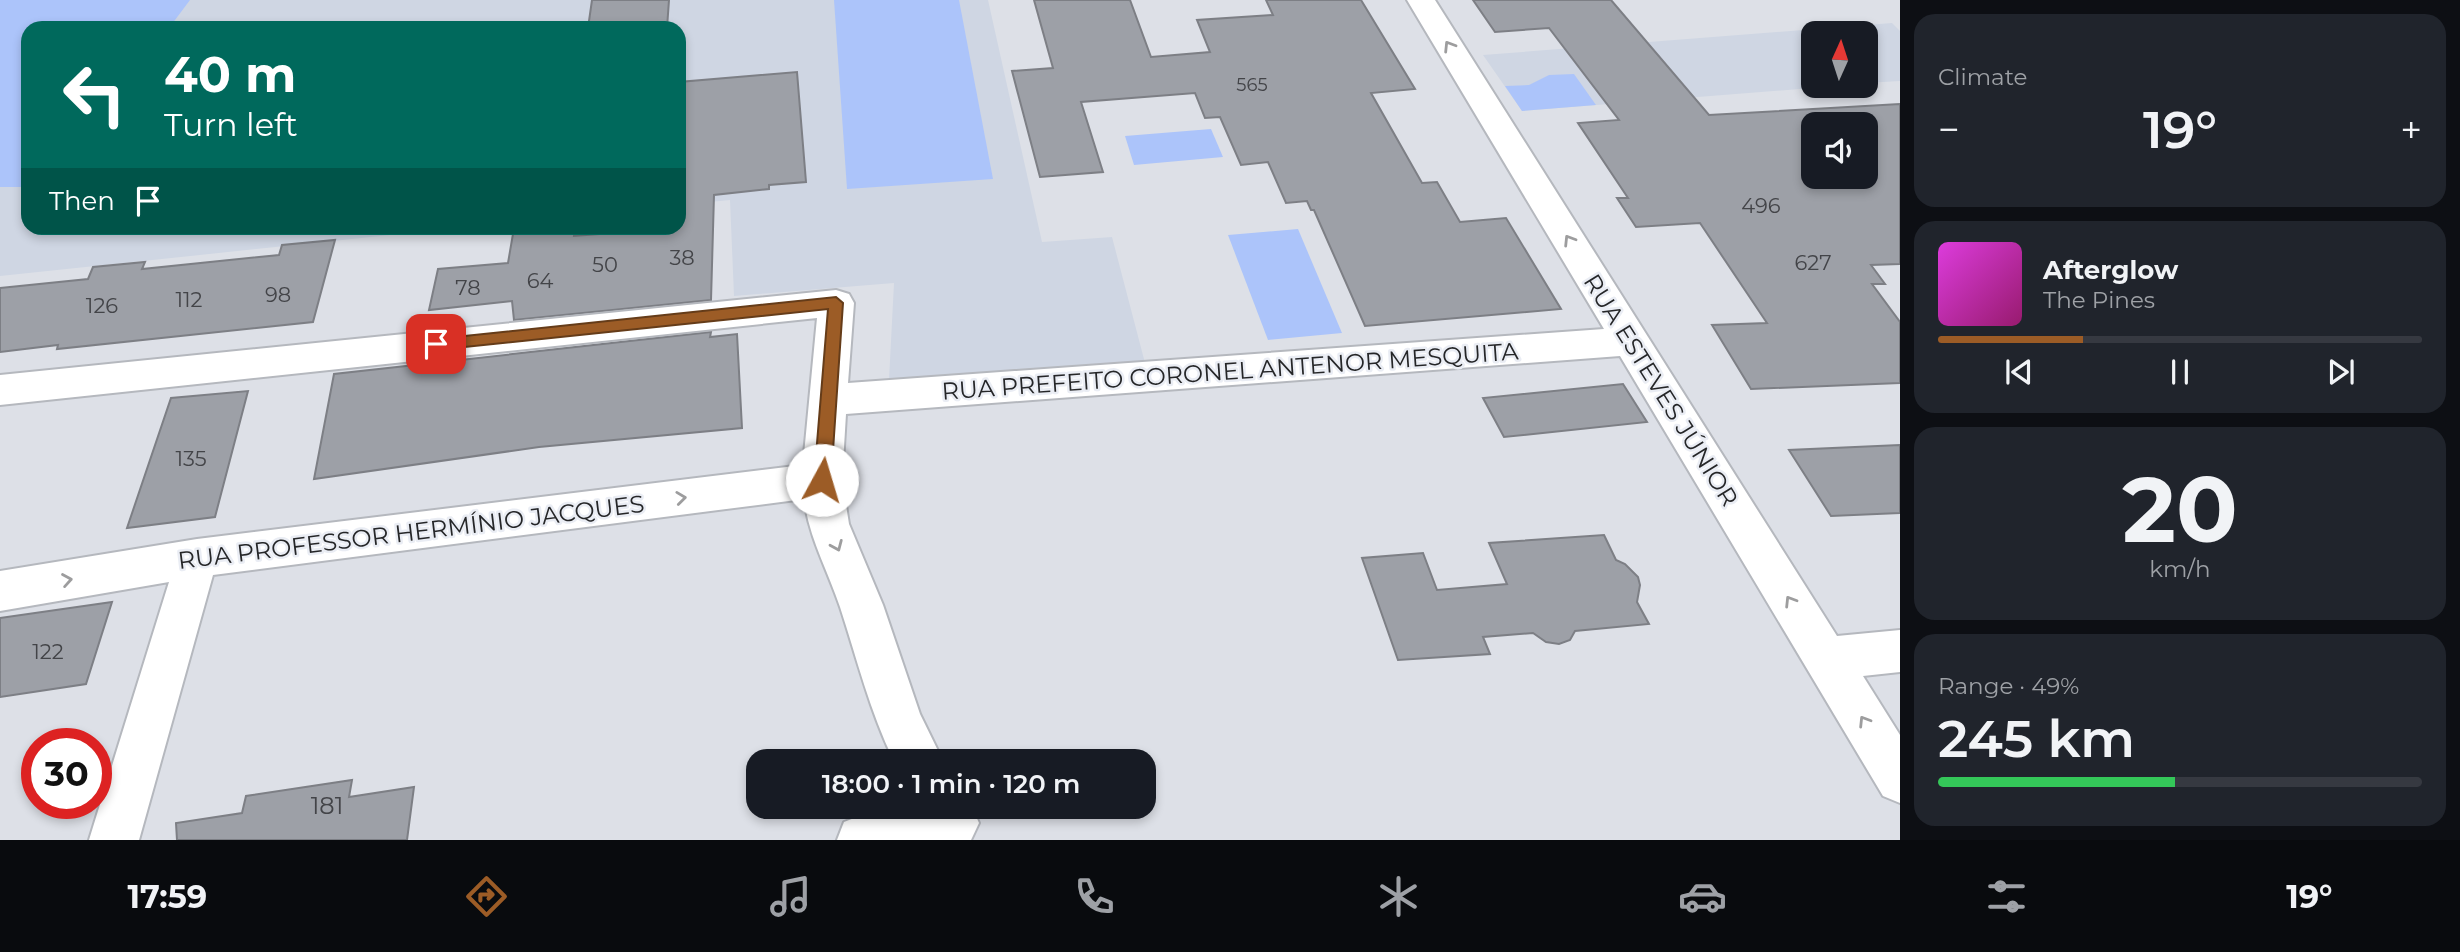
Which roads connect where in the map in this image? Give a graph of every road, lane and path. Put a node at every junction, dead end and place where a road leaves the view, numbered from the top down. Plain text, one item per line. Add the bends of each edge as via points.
1 (1421, 0) edge
2 (1631, 341) junction
3 (0, 390) edge
4 (830, 400) junction
5 (822, 480) junction
6 (197, 558) junction
7 (0, 591) edge
8 (1900, 651) edge
9 (1826, 659) junction
10 (913, 749) edge
11 (1900, 779) edge
12 (954, 823) edge
13 (114, 840) edge
14 (862, 840) edge

2 -> 1 street, RUA ESTEVES JÚNIOR
2 - 4 street, RUA PREFEITO CORONEL ANTENOR MESQUITA
9 -> 2 street, RUA ESTEVES JÚNIOR
3 - 4 street via 836,303
4 - 5 street
6 -> 5 street, RUA PROFESSOR HERMÍNIO JACQUES
5 -> 10 street via 828,524
7 -> 6 street, RUA PROFESSOR HERMÍNIO JACQUES
6 - 13 street
8 - 9 street
11 -> 9 street, RUA ESTEVES JÚNIOR
12 - 14 street

